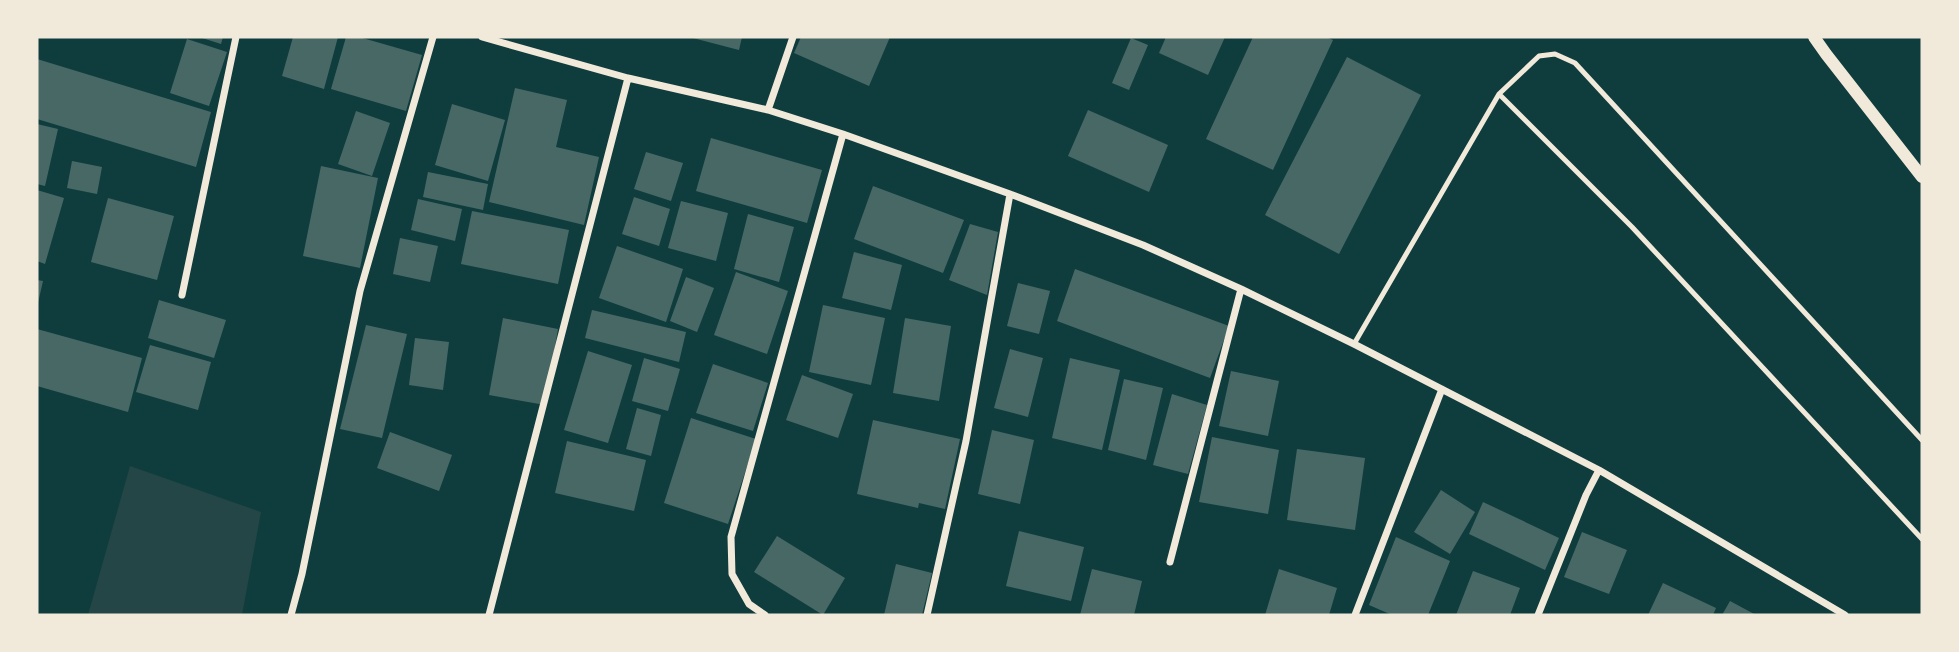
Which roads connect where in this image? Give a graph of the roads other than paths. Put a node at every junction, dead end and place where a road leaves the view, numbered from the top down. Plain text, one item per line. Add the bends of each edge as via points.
1 (236, 37) edge
2 (433, 37) edge
3 (482, 37) edge
4 (793, 37) edge
5 (1814, 37) edge
6 (628, 78) junction
7 (1499, 94) junction
8 (768, 110) junction
9 (843, 134) junction
10 (1922, 177) edge
11 (1010, 194) junction
12 (1241, 289) junction
13 (181, 295) dead end
14 (1354, 344) junction
15 (1442, 389) junction
16 (1922, 440) edge
17 (1599, 470) junction
18 (1922, 540) edge
19 (1170, 562) dead end
20 (291, 615) edge
21 (489, 615) edge
22 (765, 615) edge
23 (927, 615) edge
24 (1355, 615) edge
25 (1538, 615) edge
26 (1845, 615) edge

1 - 13 street
2 - 20 street via 359,291
3 - 6 street
4 - 8 street
5 - 10 street
6 - 8 street
6 - 21 street
7 - 14 lane
7 - 16 lane via 1539,56 1555,54 1575,63
7 - 18 lane via 1632,227
8 - 9 street
9 - 11 street
9 - 22 street via 731,537 732,574 749,604
11 - 12 street
11 - 23 street via 965,441
12 - 14 street
12 - 19 street
14 - 15 street
15 - 17 street
15 - 24 street
17 - 25 street
17 - 26 street

